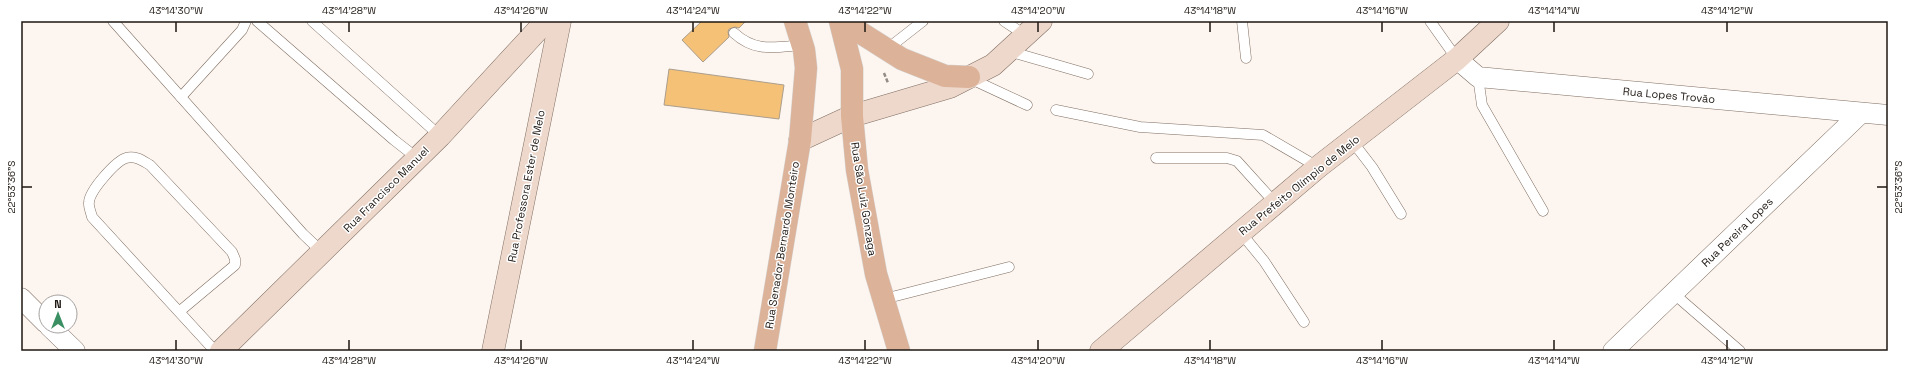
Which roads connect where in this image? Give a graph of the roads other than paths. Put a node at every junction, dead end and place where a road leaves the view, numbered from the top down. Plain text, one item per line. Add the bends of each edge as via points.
1 (113, 21) edge
2 (246, 21) edge
3 (257, 21) edge
4 (312, 21) edge
5 (546, 21) edge
6 (560, 21) edge
7 (795, 21) edge
8 (841, 21) edge
9 (923, 21) edge
10 (1004, 21) edge
11 (1242, 21) edge
12 (1430, 21) edge
13 (1498, 21) edge
14 (1033, 28) edge
15 (734, 33) dead end
16 (802, 45) junction
17 (886, 50) junction
18 (1008, 51) junction
19 (1246, 58) dead end
20 (1457, 59) junction
21 (1088, 74) dead end
22 (1478, 77) junction
23 (969, 78) junction
24 (180, 97) junction
25 (1027, 105) dead end
26 (1056, 110) dead end
27 (1861, 113) junction
28 (1888, 115) edge
29 (852, 116) junction
30 (440, 136) junction
31 (800, 140) junction
32 (1352, 141) junction
33 (417, 158) junction
34 (1156, 158) dead end
35 (1318, 168) junction
36 (1276, 204) junction
37 (1543, 211) dead end
38 (1401, 214) dead end
39 (1241, 233) junction
40 (322, 252) junction
41 (1009, 267) dead end
42 (1673, 293) junction
43 (21, 298) edge
44 (884, 299) junction
45 (180, 311) junction
46 (38, 315) edge
47 (1304, 322) dead end
48 (57, 334) edge
49 (75, 351) edge
50 (215, 351) edge
51 (221, 351) edge
52 (493, 351) edge
53 (765, 351) edge
54 (899, 351) edge
55 (1101, 351) edge
56 (1613, 351) edge
57 (1740, 351) edge

1 - 24 lane
2 - 24 lane via 242,30
3 - 33 lane
4 - 30 lane
5 - 30 street, Rua Francisco Manuel
6 - 52 street, Rua Professora Ester de Melo
7 - 16 main road, Rua Senador Bernardo Monteiro
8 - 17 main road
8 - 29 main road, Rua São Luiz Gonzaga via 852,69
9 - 17 lane
10 - 14 lane
11 - 19 lane
12 - 20 lane
13 - 20 street, Rua Prefeito Olímpio de Melo
14 - 18 street
15 - 16 lane via 743,42 762,48
16 - 31 main road, Rua Senador Bernardo Monteiro via 806,68
17 - 23 main road via 927,70 945,76
18 - 21 lane
18 - 23 street via 993,65
20 - 22 street
20 - 32 street, Rua Prefeito Olímpio de Melo
22 - 27 street, Rua Lopes Trovão
22 - 37 lane via 1482,105
23 - 25 lane
23 - 29 street via 950,87
24 - 40 lane
26 - 35 lane via 1140,127 1263,135
27 - 28 street, Rua Lopes Trovão
27 - 42 street, Rua Pereira Lopes
29 - 31 street
29 - 44 main road, Rua São Luiz Gonzaga via 857,170 876,274
30 - 33 street, Rua Francisco Manuel
31 - 53 main road, Rua Senador Bernardo Monteiro
32 - 35 street, Rua Prefeito Olímpio de Melo
32 - 38 lane via 1372,167
33 - 40 street, Rua Francisco Manuel
34 - 36 lane via 1227,158 1237,162
35 - 36 street, Rua Prefeito Olímpio de Melo
36 - 39 street, Rua Prefeito Olímpio de Melo
39 - 47 lane via 1264,261
39 - 55 street, Rua Prefeito Olímpio de Melo
40 - 51 street, Rua Francisco Manuel
41 - 44 lane
42 - 56 street, Rua Pereira Lopes
42 - 57 lane
43 - 46 street
44 - 54 main road, Rua São Luiz Gonzaga
45 - 45 lane via 235,265 235,258 150,165 138,158 128,157 119,161 93,190 89,202 92,217
45 - 50 lane
48 - 49 street

